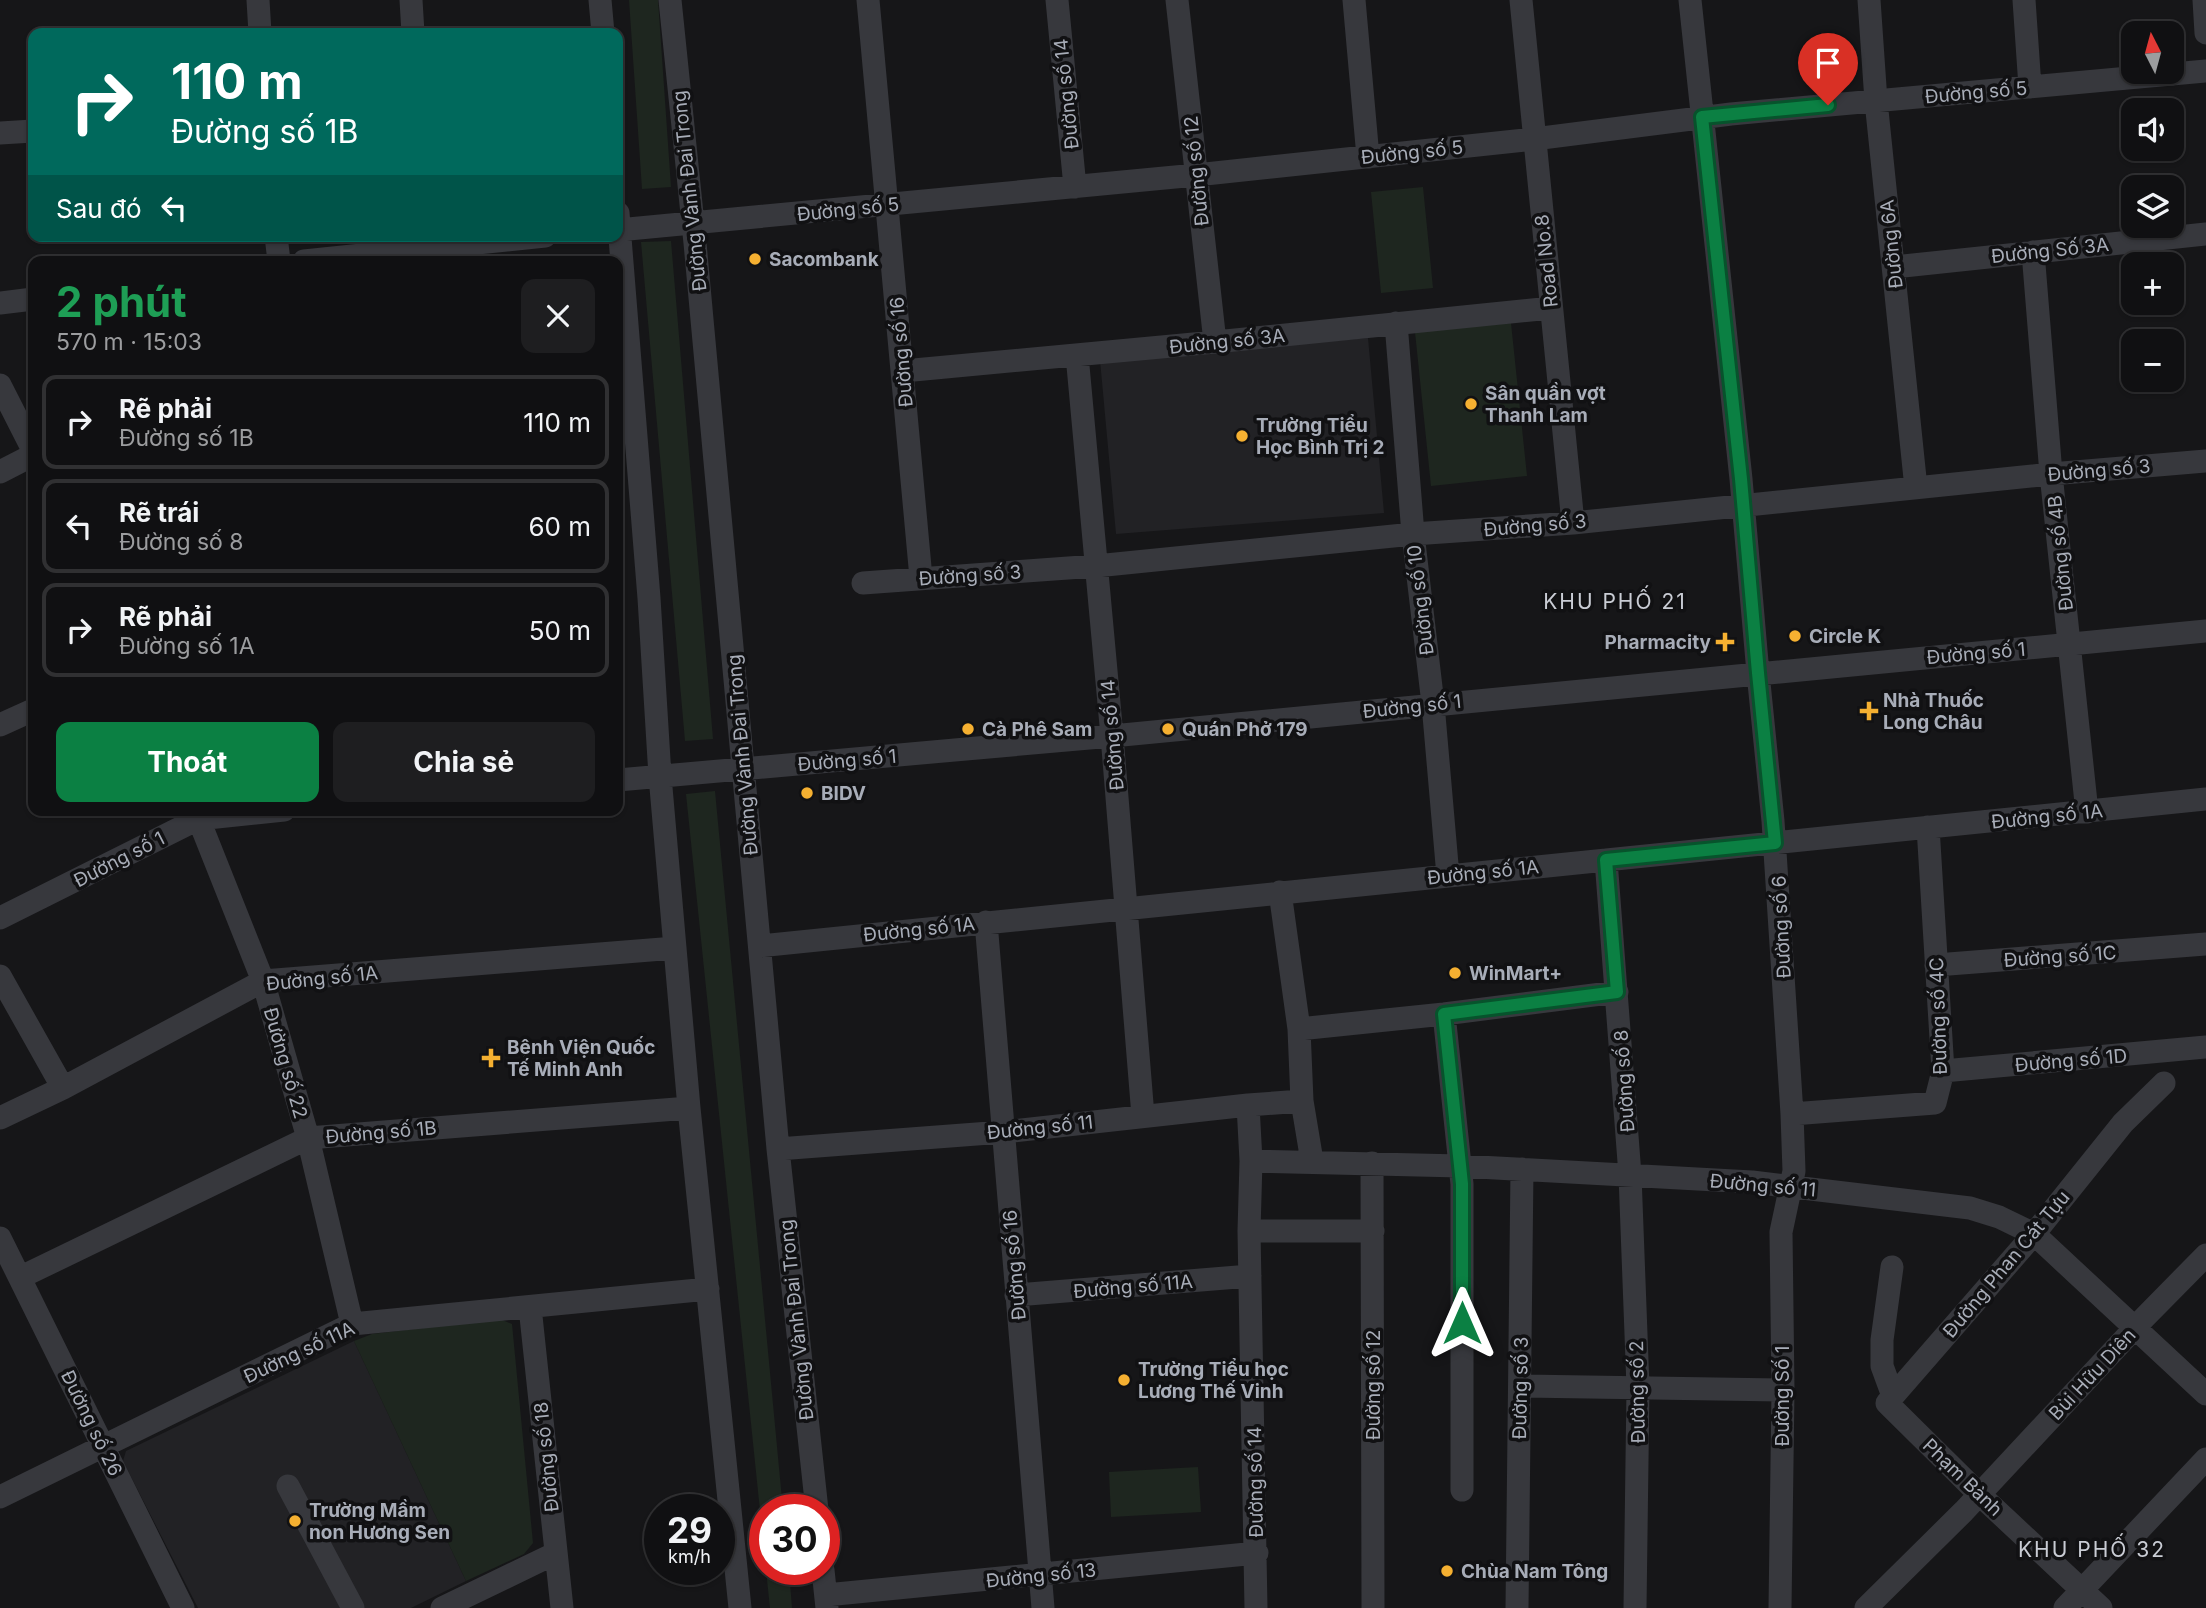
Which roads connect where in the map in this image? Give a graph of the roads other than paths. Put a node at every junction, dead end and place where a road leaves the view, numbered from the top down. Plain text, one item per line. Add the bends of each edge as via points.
1 (258, 0) edge
2 (411, 0) edge
3 (600, 0) edge
4 (670, 0) edge
5 (868, 0) edge
6 (1057, 0) edge
7 (1177, 0) edge
8 (1354, 0) edge
9 (1521, 0) edge
10 (1690, 0) edge
11 (1869, 0) edge
12 (2024, 0) edge
13 (2204, 0) edge
14 (260, 28) edge
15 (414, 28) edge
16 (603, 28) edge
17 (2206, 33) edge
18 (2206, 71) edge
19 (2030, 87) junction
20 (1876, 100) junction
21 (1702, 117) junction
22 (28, 131) edge
23 (0, 134) edge
24 (1534, 139) junction
25 (1368, 157) junction
26 (1196, 175) junction
27 (1075, 187) junction
28 (887, 205) junction
29 (623, 224) edge
30 (693, 224) junction
31 (2206, 234) edge
32 (425, 242) edge
33 (2033, 252) junction
34 (336, 256) edge
35 (1894, 267) junction
36 (28, 300) edge
37 (0, 303) edge
38 (1551, 308) junction
39 (1396, 323) junction
40 (1215, 342) junction
41 (623, 343) edge
42 (1076, 355) junction
43 (903, 371) junction
44 (0, 385) edge
45 (625, 391) edge
46 (28, 440) edge
47 (28, 458) edge
48 (2206, 461) edge
49 (0, 472) edge
50 (2051, 474) junction
51 (1916, 488) junction
52 (1744, 506) junction
53 (1573, 523) junction
54 (1413, 534) junction
55 (1096, 566) junction
56 (921, 578) junction
57 (863, 583) dead end
58 (2206, 631) edge
59 (2070, 645) junction
60 (1758, 673) junction
61 (1433, 704) junction
62 (28, 712) edge
63 (0, 726) edge
64 (1112, 736) junction
65 (742, 769) junction
66 (660, 776) junction
67 (623, 780) edge
68 (2206, 799) edge
69 (2087, 812) junction
70 (194, 816) edge
71 (196, 816) edge
72 (1928, 827) junction
73 (1775, 843) junction
74 (1606, 860) junction
75 (1448, 876) junction
76 (1280, 892) junction
77 (1127, 908) junction
78 (0, 918) edge
79 (985, 922) junction
80 (2195, 945) edge
81 (760, 946) junction
82 (675, 948) junction
83 (1937, 965) junction
84 (0, 975) edge
85 (263, 981) junction
86 (1617, 992) junction
87 (1444, 1014) junction
88 (1299, 1029) junction
89 (2203, 1048) edge
90 (1943, 1072) junction
91 (2164, 1083) dead end
92 (64, 1088) junction
93 (1302, 1101) junction
94 (1248, 1105) junction
95 (689, 1108) junction
96 (1792, 1114) junction
97 (1143, 1116) junction
98 (0, 1118) edge
99 (1003, 1132) junction
100 (308, 1138) junction
101 (778, 1149) junction
102 (1251, 1161) junction
103 (1312, 1161) junction
104 (1373, 1163) junction
105 (1460, 1166) junction
106 (1522, 1169) junction
107 (1630, 1175) junction
108 (1792, 1186) junction
109 (1250, 1231) junction
110 (1374, 1231) junction
111 (2034, 1234) junction
112 (0, 1238) edge
113 (2206, 1255) edge
114 (1892, 1267) dead end
115 (1250, 1276) junction
116 (20, 1277) junction
117 (708, 1289) junction
118 (1016, 1295) junction
119 (530, 1307) junction
120 (352, 1324) junction
121 (2136, 1328) junction
122 (1520, 1386) junction
123 (1638, 1387) junction
124 (1783, 1390) junction
125 (2206, 1394) edge
126 (1890, 1399) junction
127 (103, 1447) junction
128 (2206, 1459) edge
129 (288, 1486) dead end
130 (1462, 1490) dead end
131 (815, 1494) edge
132 (1980, 1495) junction
133 (0, 1497) edge
134 (556, 1553) junction
135 (1257, 1553) junction
136 (1040, 1576) junction
137 (2081, 1591) junction
138 (826, 1601) edge
139 (183, 1608) edge
140 (353, 1608) edge
141 (442, 1608) edge
142 (562, 1608) edge
143 (740, 1608) edge
144 (1043, 1608) edge
145 (1256, 1608) edge
146 (1373, 1608) edge
147 (1517, 1608) edge
148 (1634, 1608) edge
149 (1780, 1608) edge
150 (1866, 1608) edge
151 (2065, 1608) edge
152 (2101, 1608) edge

1 - 14 street
2 - 15 street
3 - 16 street
4 - 30 street, Đường Vành Đai Trong
5 - 28 street, Đường số 16
6 - 27 street, Đường số 14
7 - 26 street, Đường số 12
8 - 25 street
9 - 24 street, Road No.8
10 - 21 street, Đường số 6
11 - 20 street, Đường 6A
12 - 19 street
13 - 17 street
18 - 19 street, Đường số 5
19 - 20 street, Đường số 5
20 - 21 street, Đường số 5
20 - 35 street, Đường 6A
21 - 24 street, Đường số 5
21 - 52 street, Đường số 6
22 - 23 street
24 - 25 street, Đường số 5
24 - 38 street, Road No.8
25 - 26 street, Đường số 5
26 - 27 street, Đường số 5
26 - 40 street, Đường số 12
27 - 28 street, Đường số 5
28 - 30 street, Đường số 5
28 - 43 street, Đường số 16
29 - 30 street, Đường số 5
30 - 65 street, Đường Vành Đai Trong
31 - 33 street, Đường Số 3A
32 - 34 street
33 - 35 street, Đường Số 3A
33 - 50 street, Đường số 4B
35 - 51 street, Đường 6A
36 - 37 street
38 - 39 street, Đường số 3A
38 - 53 street, Road No.8
39 - 40 street, Đường số 3A
39 - 54 street, Đường số 10
40 - 42 street, Đường số 3A
41 - 45 street
42 - 43 street, Đường số 3A
42 - 55 street, Đường số 14
43 - 56 street, Đường số 16
44 - 46 street
45 - 66 street via 649,597
47 - 49 street
48 - 50 street, Đường số 3
50 - 51 street, Đường số 3
50 - 59 street, Đường số 4B
51 - 52 street, Đường số 3
52 - 53 street, Đường số 3
52 - 60 street, Đường số 6
53 - 54 street, Đường số 3
54 - 55 street, Đường số 3
54 - 61 street, Đường số 10
55 - 56 street, Đường số 3
55 - 64 street, Đường số 14
56 - 57 street, Đường số 3
58 - 59 street, Đường số 1
59 - 60 street, Đường số 1
59 - 69 street, Đường số 4B
60 - 61 street, Đường số 1
60 - 73 street, Đường số 6
61 - 64 street, Đường số 1
61 - 75 street, Đường số 10
62 - 63 street
64 - 65 street, Đường số 1
64 - 77 street, Đường số 14
65 - 66 street, Đường số 1
65 - 81 street, Đường Vành Đai Trong
66 - 67 street, Đường số 1
66 - 82 street
68 - 69 street, Đường số 1A
69 - 72 street, Đường số 1A
70 - 78 street, Đường số 1
71 - 85 street, Đường số 22
72 - 73 street, Đường số 1A
72 - 83 street, Đường số 4C
73 - 74 street, Đường số 1A
73 - 96 street, Đường số 6
74 - 75 street, Đường số 1A
74 - 86 street, Đường số 8
75 - 76 street, Đường số 1A
76 - 77 street, Đường số 1A
76 - 88 street
77 - 79 street, Đường số 1A
77 - 97 street, Đường số 14
79 - 81 street, Đường số 1A
79 - 99 street, Đường số 16
80 - 83 street, Đường số 1C
81 - 101 street, Đường Vành Đai Trong
82 - 85 street, Đường số 1A
82 - 95 street
83 - 90 street, Đường số 4C
84 - 92 street
85 - 92 street, Đường số 1A
85 - 100 street, Đường số 22
86 - 87 street
86 - 107 street, Đường số 8
87 - 88 street
87 - 105 street
88 - 93 street
89 - 90 street, Đường số 1D
90 - 96 street, Đường số 4C via 1935,1103
91 - 111 street, Đường Phan Cát Tựu via 2123,1123
92 - 98 street, Đường số 1A
93 - 94 street, Đường số 11
93 - 103 street
94 - 97 street, Đường số 11
94 - 102 street, Đường số 14
95 - 100 street, Đường số 1B
95 - 117 street
96 - 108 street, Đường số 6
97 - 99 street, Đường số 11
99 - 101 street, Đường số 11
99 - 118 street, Đường số 16
100 - 116 street, Đường số 1B
100 - 120 street, Đường số 22
101 - 131 street, Đường Vành Đai Trong
102 - 103 street, Đường số 11
102 - 109 street, Đường số 14
103 - 104 street, Đường số 11
104 - 105 street, Đường số 11
104 - 110 street, Đường số 12
105 - 106 street, Đường số 11
105 - 130 street
106 - 107 street, Đường số 11
106 - 122 street, Đường số 3
107 - 108 street, Đường số 11
107 - 123 street, Đường số 2
108 - 111 street, Đường số 11 via 1970,1208
108 - 124 street, Đường Số 1 via 1781,1232
109 - 110 street
109 - 115 street, Đường số 14
110 - 146 street, Đường số 12
111 - 121 street, Đường số 11
111 - 126 street, Đường Phan Cát Tựu
112 - 116 street, Đường số 26
113 - 121 street, Bùi Hữu Diên
114 - 126 street via 1882,1340
115 - 118 street, Đường số 11A
115 - 135 street, Đường số 14
116 - 127 street, Đường số 26
117 - 119 street, Đường số 11A
117 - 143 street
118 - 136 street, Đường số 16
119 - 120 street, Đường số 11A
119 - 134 street, Đường số 18
120 - 127 street, Đường số 11A
121 - 125 street, Đường số 11
121 - 132 street, Bùi Hữu Diên
122 - 123 street
122 - 147 street, Đường số 3
123 - 124 street
123 - 148 street, Đường số 2
124 - 149 street, Đường Số 1
126 - 132 street, Phạm Bành
127 - 133 street, Đường số 11A
127 - 139 street, Đường số 26
128 - 137 street
129 - 140 street
132 - 137 street, Phạm Bành
132 - 150 street
134 - 141 street
134 - 142 street, Đường số 18
135 - 136 street, Đường số 13
135 - 145 street, Đường số 14
136 - 138 street, Đường số 13
136 - 144 street, Đường số 16
137 - 151 street
137 - 152 street, Phạm Bành

